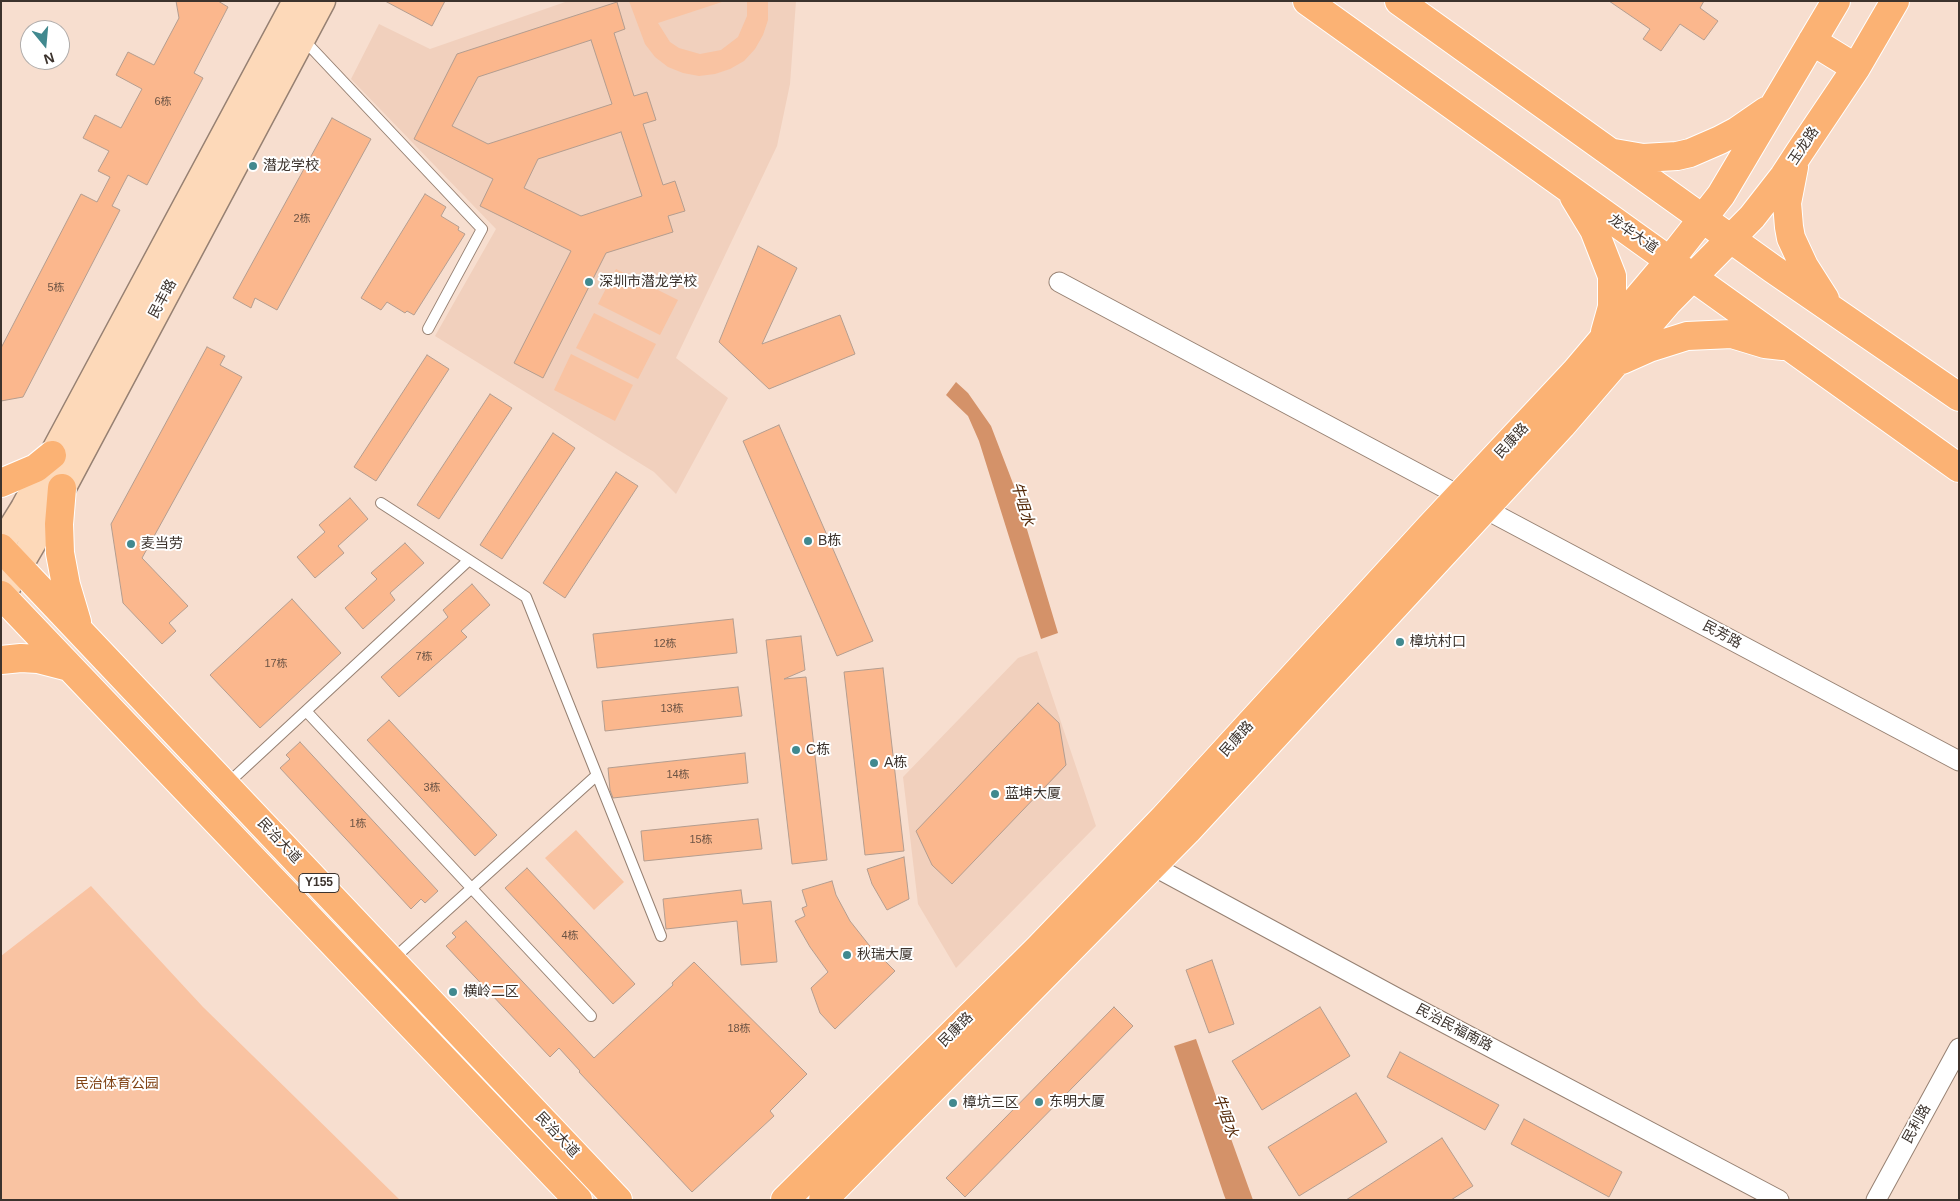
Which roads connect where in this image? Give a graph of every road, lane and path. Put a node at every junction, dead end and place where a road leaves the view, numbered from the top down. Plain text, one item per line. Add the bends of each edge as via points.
1 (322, 1) edge
2 (1307, 1) edge
3 (1399, 1) edge
4 (1836, 1) edge
5 (1896, 1) edge
6 (294, 2) edge
7 (302, 38) junction
8 (1812, 41) junction
9 (1856, 68) junction
10 (1775, 103) junction
11 (1610, 152) junction
12 (1799, 154) junction
13 (1568, 188) junction
14 (1703, 218) junction
15 (1732, 239) junction
16 (1670, 260) junction
17 (1694, 277) junction
18 (1059, 282) dead end
19 (1837, 313) junction
20 (428, 329) dead end
21 (1603, 339) junction
22 (1799, 353) junction
23 (1614, 364) junction
24 (1959, 397) edge
25 (52, 455) junction
26 (1959, 468) edge
27 (1, 483) edge
28 (62, 488) junction
29 (1460, 496) junction
30 (381, 503) dead end
31 (1486, 508) junction
32 (7, 553) edge
33 (470, 560) junction
34 (2, 595) edge
35 (83, 634) junction
36 (1, 660) edge
37 (69, 667) junction
38 (306, 711) junction
39 (1959, 760) edge
40 (597, 775) junction
41 (226, 785) junction
42 (1142, 860) junction
43 (471, 888) junction
44 (661, 936) dead end
45 (392, 960) junction
46 (591, 1016) dead end
47 (1959, 1048) edge
48 (578, 1200) edge
49 (618, 1200) edge
50 (785, 1200) edge
51 (823, 1200) edge
52 (1779, 1200) edge
53 (1876, 1200) edge

1 - 7 main road, 民丰路
2 - 13 main road, 龙华大道
3 - 11 main road
4 - 8 main road
5 - 9 main road, 玉龙路
6 - 25 main road, 民丰路
7 - 20 lane via 482,229
7 - 28 main road, 民丰路
8 - 9 main road
8 - 10 main road
9 - 12 main road, 玉龙路
10 - 11 main road via 1738,131 1690,153 1643,158
10 - 14 main road via 1730,180
11 - 14 main road
12 - 15 main road, 玉龙路
12 - 19 main road via 1791,173 1787,203 1789,227 1804,266
13 - 16 main road, 龙华大道
13 - 21 main road via 1594,230 1612,276 1612,307
14 - 15 main road
14 - 16 main road
15 - 17 main road, 玉龙路
15 - 19 main road
16 - 17 main road, 龙华大道
16 - 21 main road, 民康路
17 - 22 main road, 龙华大道
17 - 23 main road, 民康路
18 - 29 street
19 - 24 main road
21 - 29 main road, 民康路
22 - 23 main road via 1732,334 1691,336 1649,348
22 - 26 main road, 龙华大道
23 - 31 main road, 民康路
25 - 27 main road via 36,468
25 - 32 main road, 民丰路
28 - 32 main road, 民丰路
28 - 35 main road via 60,552 66,585
29 - 42 main road, 民康路
30 - 33 lane
31 - 39 street, 民芳路
31 - 42 main road, 民康路
32 - 34 main road, 民丰路
32 - 35 main road, 民治大道 / Y155
33 - 38 lane
33 - 40 lane via 526,597
34 - 37 main road, Y155
35 - 41 main road, 民治大道 / Y155
36 - 37 main road via 21,658
37 - 48 main road, Y155
38 - 41 lane
38 - 43 lane
40 - 43 lane
40 - 44 lane
41 - 45 main road, 民治大道 / Y155
42 - 50 main road, 民康路 via 1038,948
42 - 51 main road, 民康路
42 - 52 street, 民治民福南路
43 - 45 lane
43 - 46 lane
45 - 49 main road, 民治大道 / Y155
47 - 53 street, 民利路

